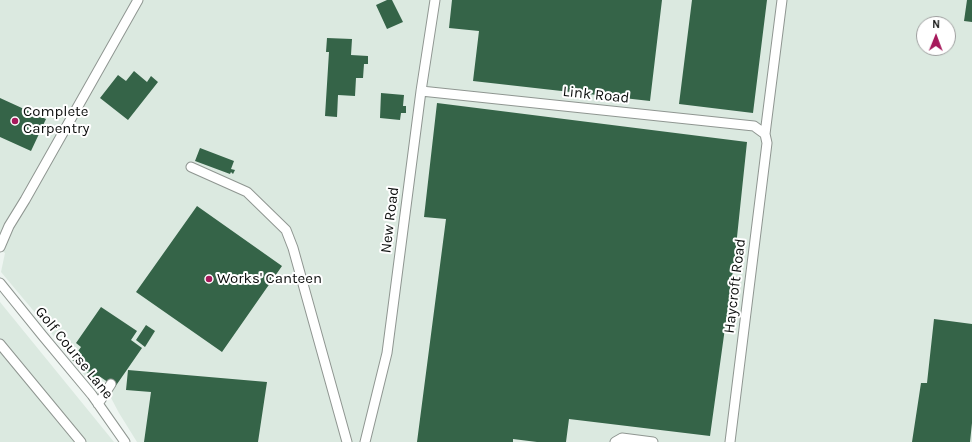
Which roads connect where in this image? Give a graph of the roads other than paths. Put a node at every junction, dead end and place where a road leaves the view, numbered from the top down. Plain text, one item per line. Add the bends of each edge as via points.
1 (138, 0) edge
2 (434, 0) edge
3 (782, 0) edge
4 (421, 91) junction
5 (765, 134) junction
6 (191, 167) dead end
7 (0, 247) edge
8 (0, 283) edge
9 (0, 344) edge
10 (111, 384) dead end
11 (98, 404) junction
12 (81, 442) edge
13 (125, 442) edge
14 (347, 442) edge
15 (365, 442) edge
16 (615, 442) edge
17 (653, 442) edge
18 (730, 442) edge

1 - 7 lane via 9,226
2 - 4 lane, New Road
3 - 5 lane, Haycroft Road
4 - 5 lane, Link Road via 754,126
4 - 15 lane, New Road via 387,353
5 - 18 lane, Haycroft Road via 767,143
6 - 14 lane via 247,192 286,230
8 - 11 lane, Golf Course Lane
9 - 12 lane
10 - 11 lane
11 - 13 lane, Golf Course Lane
16 - 17 lane via 622,438

